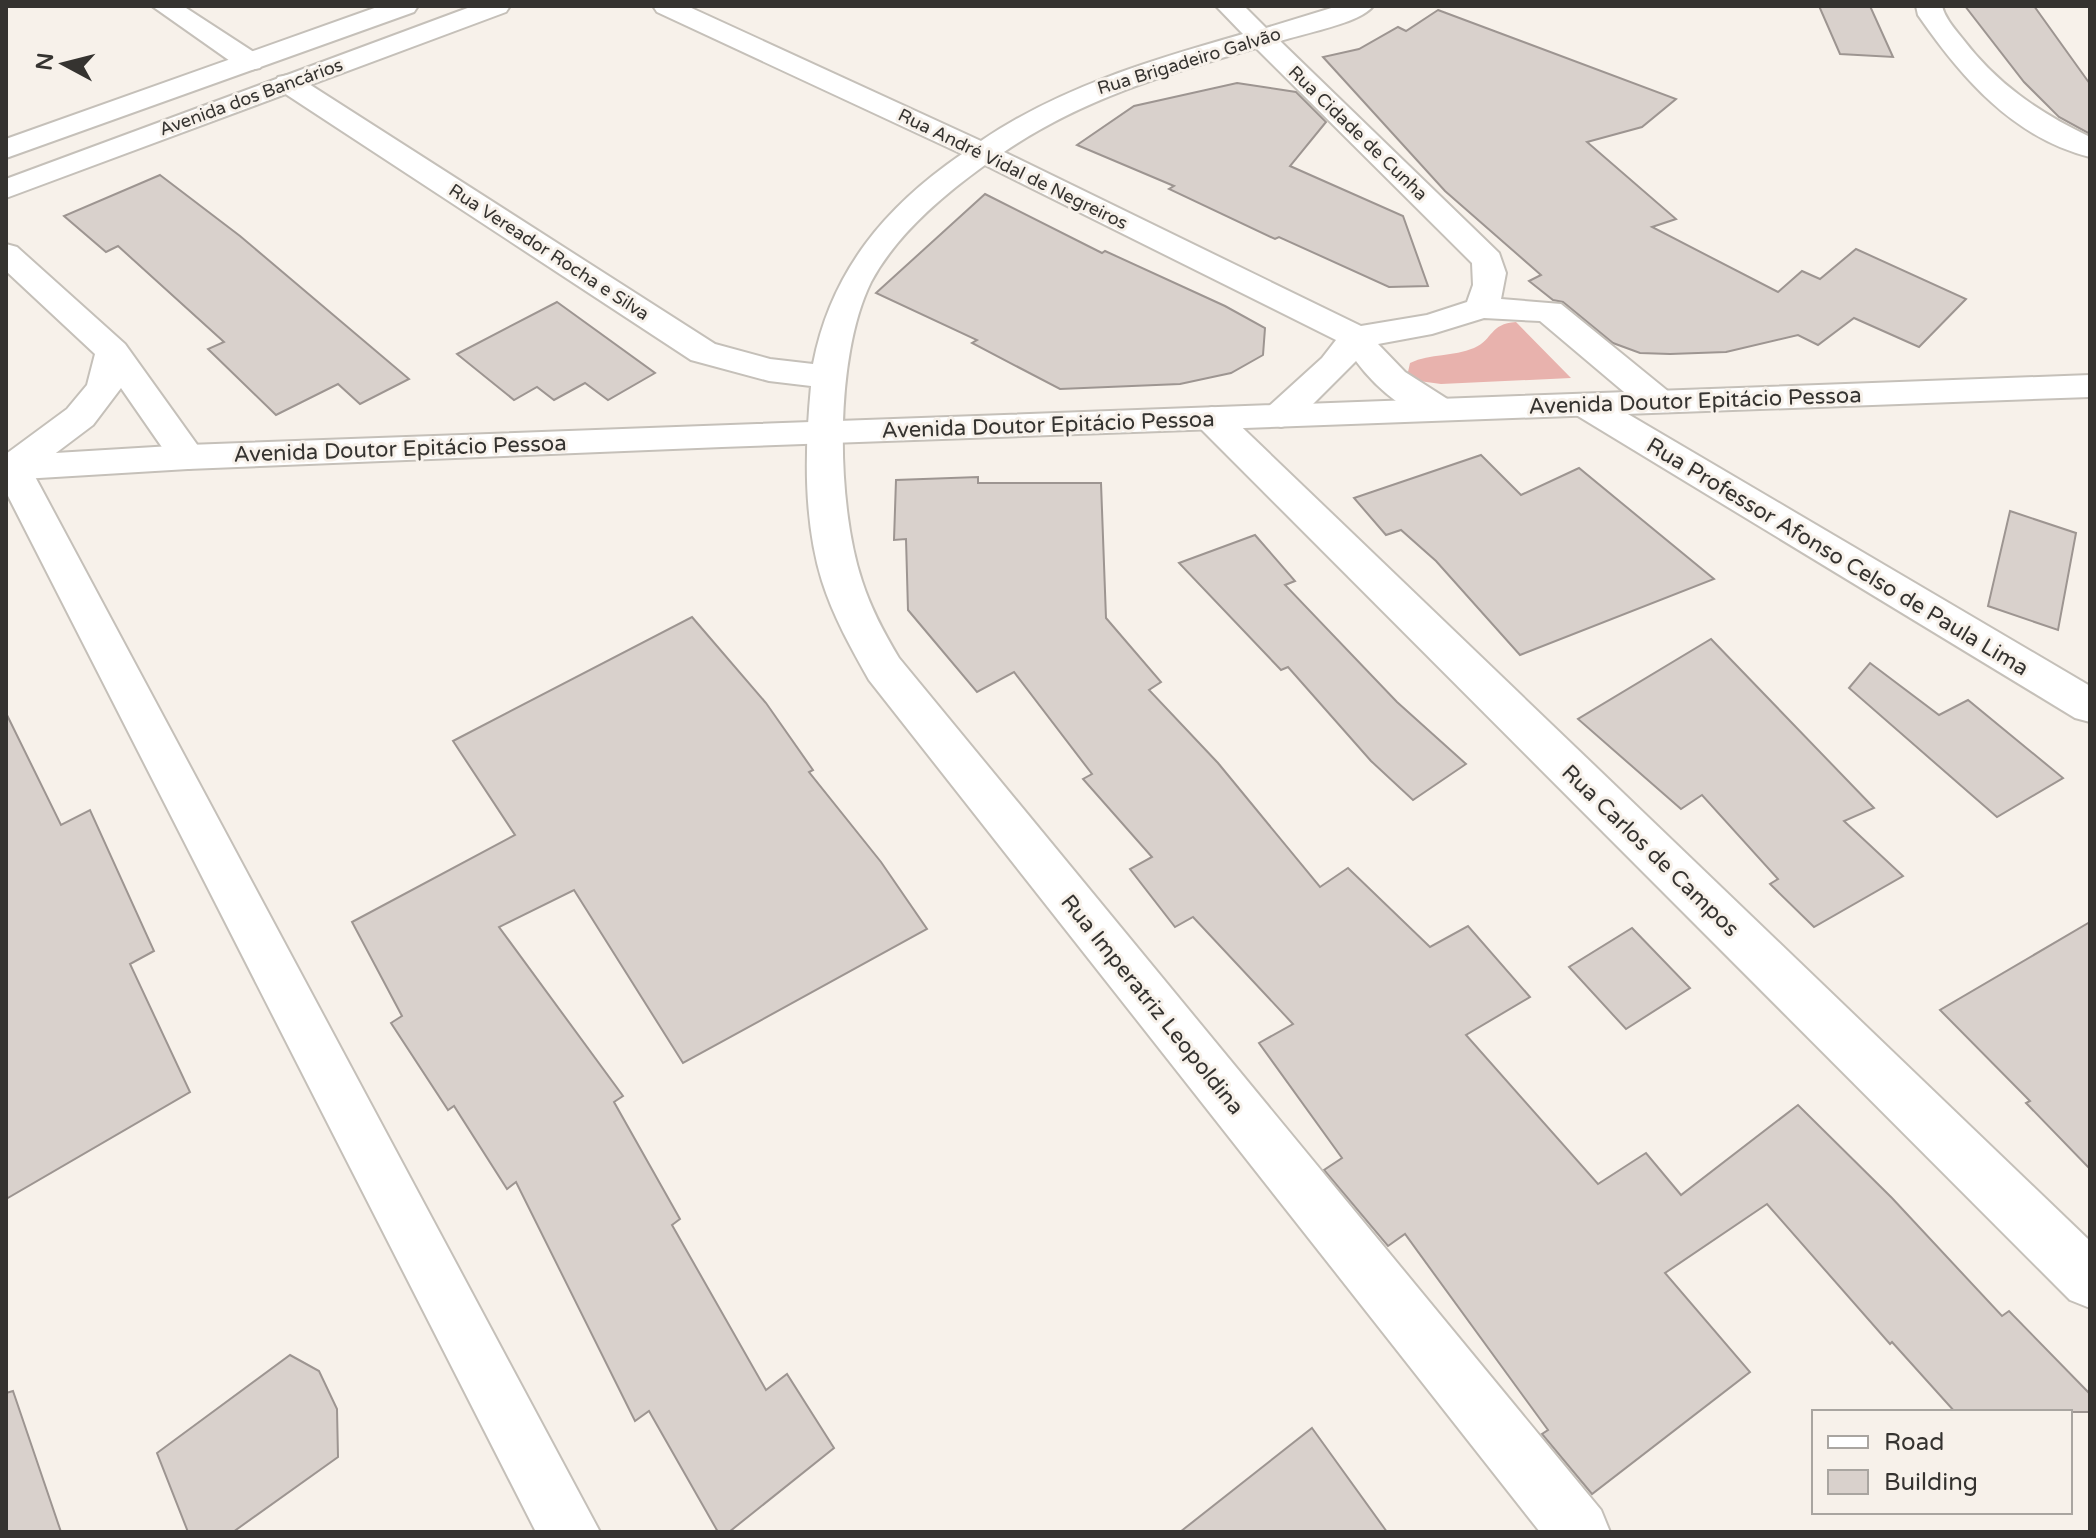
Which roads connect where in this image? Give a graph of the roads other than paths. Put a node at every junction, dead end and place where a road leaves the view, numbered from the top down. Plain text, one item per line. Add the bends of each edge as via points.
1 (165, 6) edge
2 (405, 6) edge
3 (497, 6) edge
4 (666, 6) edge
5 (1229, 6) edge
6 (1360, 6) edge
7 (1929, 6) edge
8 (1260, 38) junction
9 (250, 62) junction
10 (288, 83) junction
11 (2090, 148) edge
12 (6, 149) edge
13 (983, 153) junction
14 (6, 189) edge
15 (6, 254) edge
16 (1481, 308) junction
17 (1357, 337) junction
18 (113, 352) junction
19 (827, 377) junction
20 (2090, 386) edge
21 (1656, 400) junction
22 (1586, 405) junction
23 (1439, 410) junction
24 (1281, 415) junction
25 (1212, 419) junction
26 (826, 432) junction
27 (188, 457) junction
28 (9, 468) edge
29 (2090, 706) edge
30 (2090, 1280) edge
31 (569, 1532) edge
32 (1579, 1532) edge

1 - 9 street
2 - 9 street, Avenida dos Bancários
3 - 10 street, Avenida dos Bancários
4 - 13 street, Rua André Vidal de Negreiros
5 - 8 street, Rua Cidade de Cunha
6 - 8 street, Rua Brigadeiro Galvão
7 - 11 street via 1973,71 1998,96
8 - 13 street, Rua Brigadeiro Galvão via 1083,95
8 - 16 street, Rua Cidade de Cunha via 1488,260 1489,291
9 - 12 street, Avenida dos Bancários
10 - 14 street, Avenida dos Bancários
10 - 19 street, Rua Vereador Rocha e Silva via 703,352 769,370
13 - 17 street, Rua André Vidal de Negreiros
13 - 19 street, Rua Brigadeiro Galvão via 890,233 864,266 843,315
15 - 18 street
16 - 17 street via 1432,324
16 - 21 street via 1549,311
17 - 23 street via 1380,370
17 - 24 street
18 - 27 street
18 - 28 street via 104,387 80,417
19 - 26 street, Rua Brigadeiro Galvão
20 - 21 street, Avenida Doutor Epitácio Pessoa
21 - 22 street, Avenida Doutor Epitácio Pessoa
22 - 23 street, Avenida Doutor Epitácio Pessoa
22 - 29 street, Rua Professor Afonso Celso de Paula Lima
23 - 24 street, Avenida Doutor Epitácio Pessoa
24 - 25 street, Avenida Doutor Epitácio Pessoa
25 - 26 street, Avenida Doutor Epitácio Pessoa
25 - 30 street, Rua Carlos de Campos
26 - 27 street, Avenida Doutor Epitácio Pessoa
26 - 32 street, Rua Imperatriz Leopoldina via 830,536 843,592 884,669
27 - 28 street, Avenida Doutor Epitácio Pessoa
28 - 31 street

